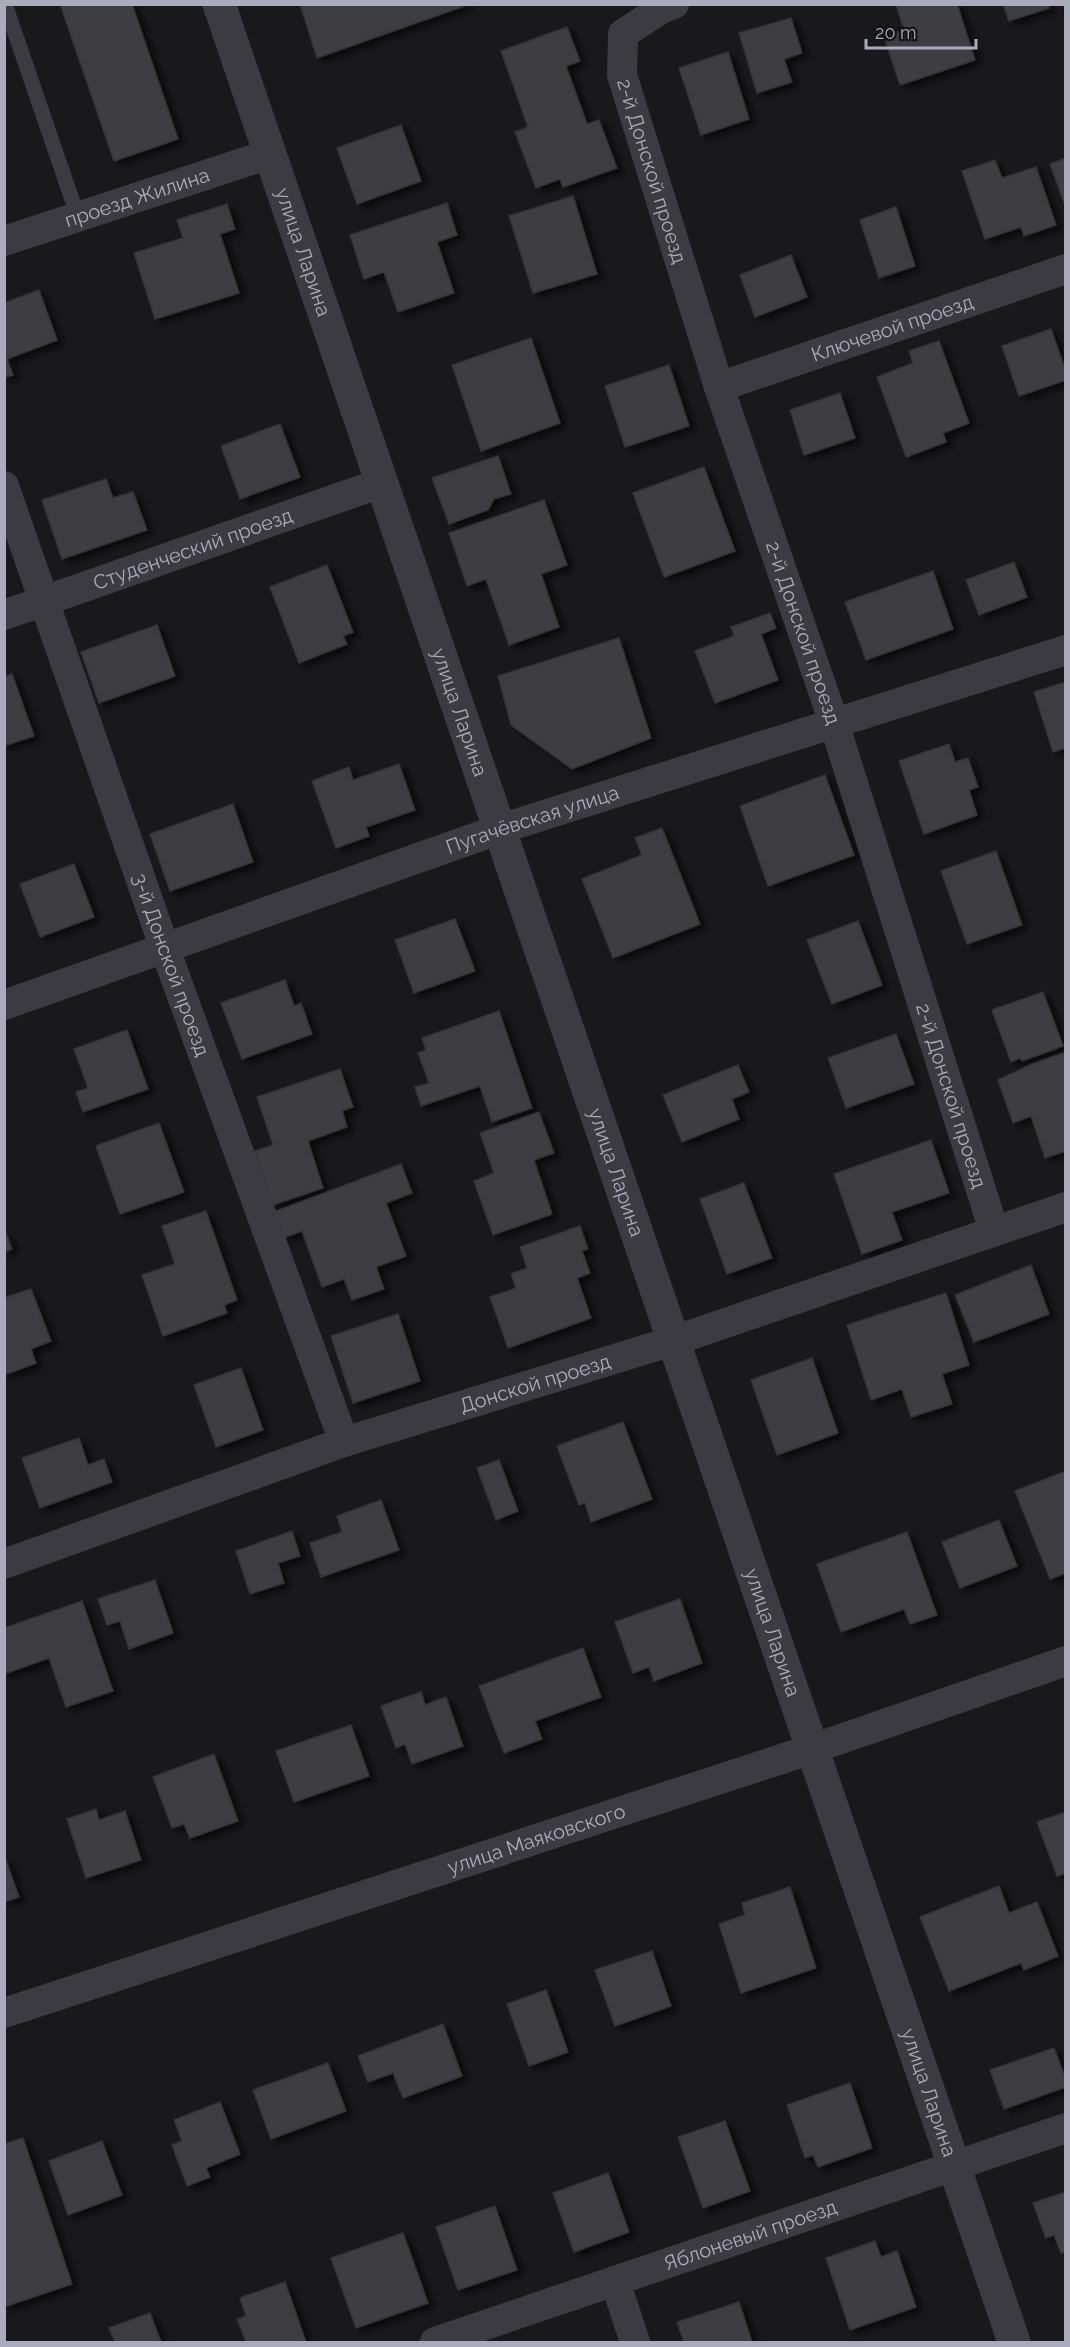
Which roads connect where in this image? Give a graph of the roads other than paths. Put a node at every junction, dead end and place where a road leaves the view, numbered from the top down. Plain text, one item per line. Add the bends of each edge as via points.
1 (5, 4) edge
2 (219, 4) edge
3 (674, 4) edge
4 (270, 154) junction
5 (78, 217) junction
6 (4, 241) edge
7 (1065, 269) edge
8 (719, 387) junction
9 (381, 483) junction
10 (4, 486) edge
11 (44, 602) junction
12 (4, 615) edge
13 (1065, 650) edge
14 (834, 723) junction
15 (500, 829) junction
16 (165, 949) junction
17 (4, 1005) edge
18 (1065, 1207) edge
19 (994, 1231) junction
20 (673, 1341) junction
21 (344, 1442) junction
22 (7, 1556) edge
23 (1065, 1661) edge
24 (812, 1749) junction
25 (4, 2013) edge
26 (1065, 2128) edge
27 (954, 2166) junction
28 (615, 2281) junction
29 (435, 2343) edge
30 (635, 2343) edge
31 (1014, 2343) edge

1 - 5 lane
2 - 4 street, улица Ларина
3 - 8 street, 2-й Донской проезд via 623,34 622,75
4 - 5 street, проезд Жилина
4 - 9 street, улица Ларина
5 - 6 street, проезд Жилина
7 - 8 street, Ключевой проезд
8 - 14 street, 2-й Донской проезд
9 - 11 street, Студенческий проезд
9 - 15 street, улица Ларина
10 - 11 street, 3-й Донской проезд
11 - 12 street, Студенческий проезд
11 - 16 street, 3-й Донской проезд
13 - 14 street, Пугачёвская улица
14 - 15 street, Пугачёвская улица
14 - 19 street, 2-й Донской проезд
15 - 16 street, Пугачёвская улица
15 - 20 street, улица Ларина
16 - 17 street, Пугачёвская улица
16 - 21 street, 3-й Донской проезд
18 - 19 street, Донской проезд
19 - 20 street, Донской проезд
20 - 21 street, Донской проезд
20 - 24 street, улица Ларина
21 - 22 street, Донской проезд
23 - 24 street, улица Маяковского
24 - 25 street, улица Маяковского
24 - 27 street, улица Ларина
26 - 27 street, Яблоневый проезд
27 - 28 street, Яблоневый проезд
27 - 31 street, улица Ларина
28 - 29 street, Яблоневый проезд
28 - 30 street

